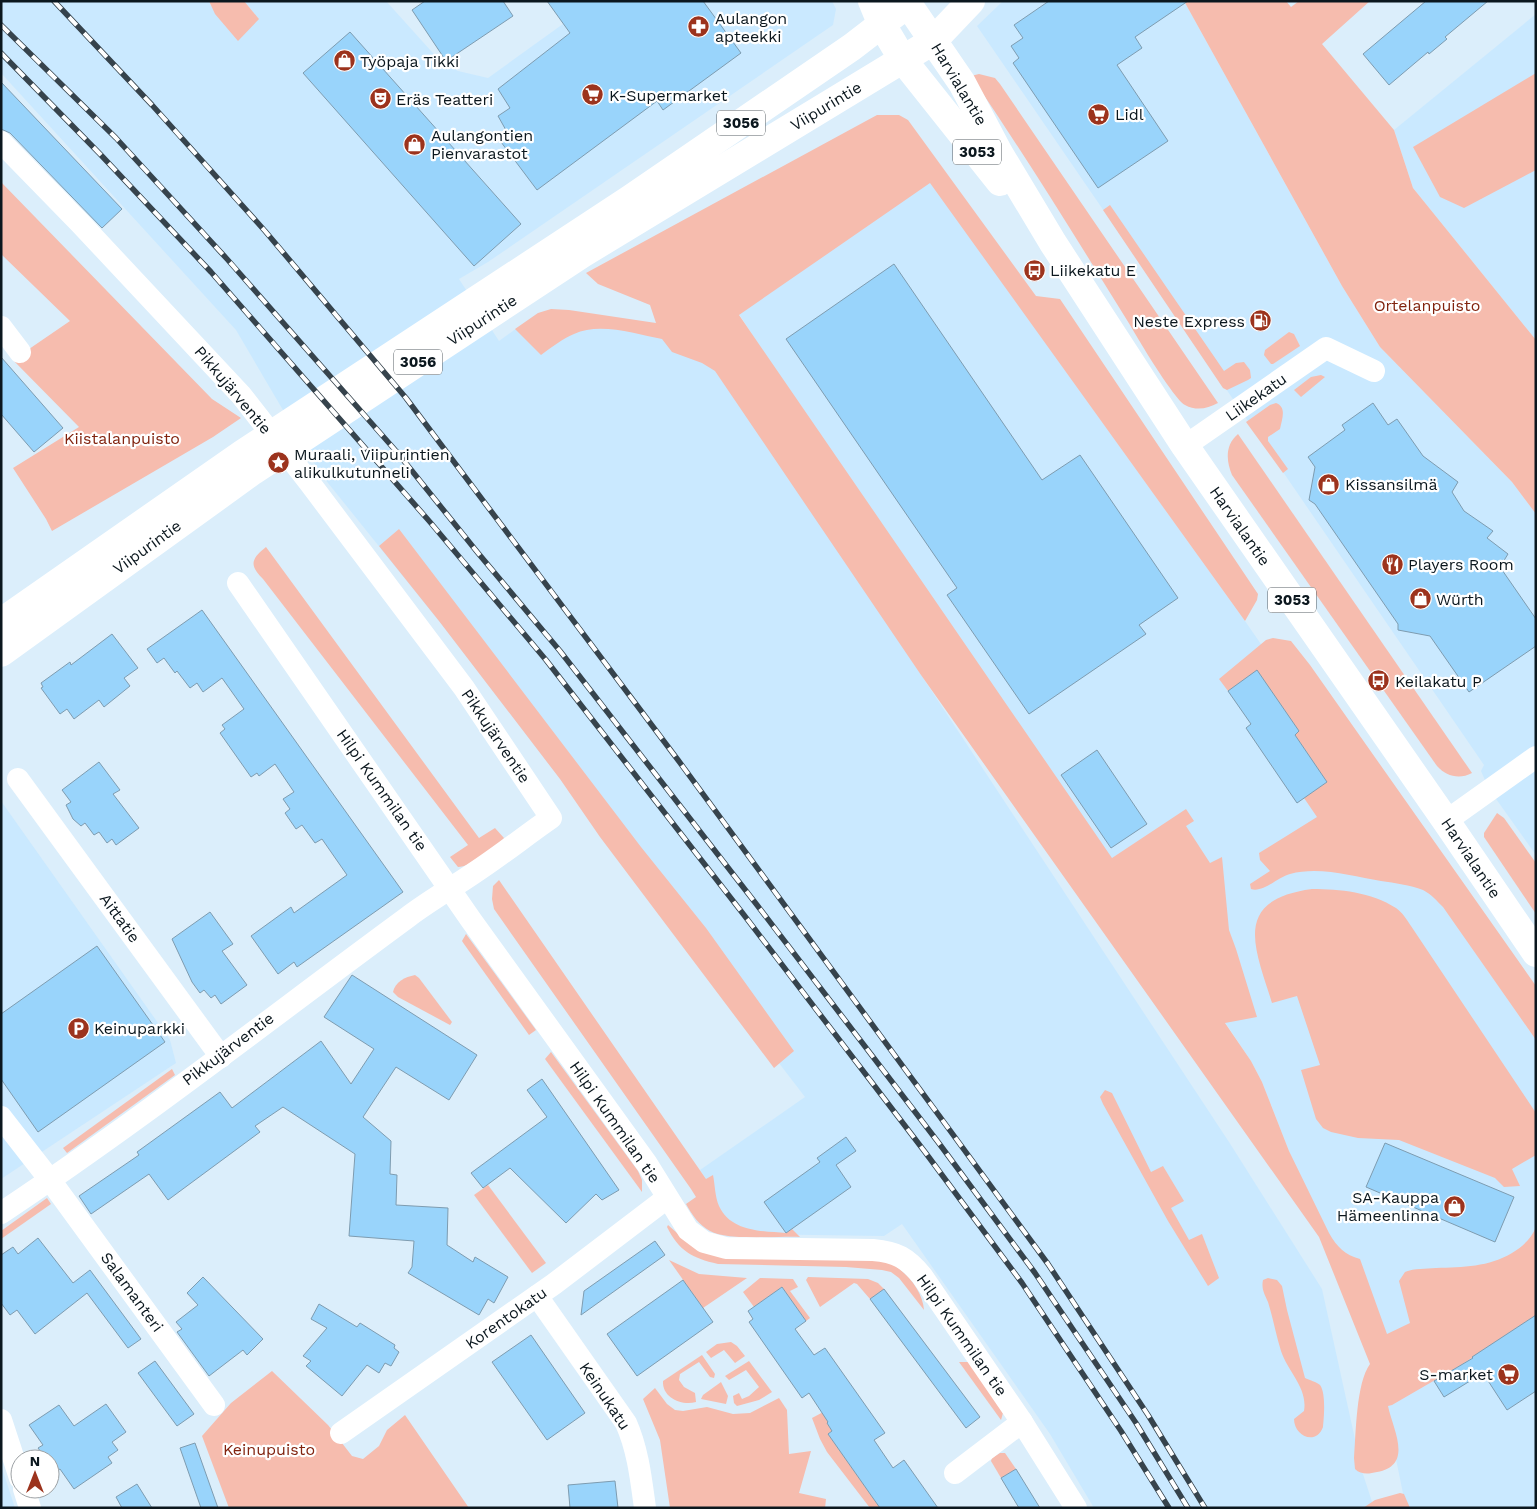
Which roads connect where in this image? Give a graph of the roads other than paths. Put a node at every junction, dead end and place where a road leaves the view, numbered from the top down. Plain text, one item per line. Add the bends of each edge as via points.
1 (971, 1) edge
2 (908, 2) edge
3 (877, 12) edge
4 (932, 41) junction
5 (903, 60) junction
6 (1, 142) edge
7 (1053, 243) junction
8 (577, 246) junction
9 (1, 327) edge
10 (20, 352) dead end
11 (1374, 371) dead end
12 (1185, 446) junction
13 (248, 462) junction
14 (238, 583) dead end
15 (1, 622) edge
16 (1, 653) edge
17 (1536, 757) edge
18 (18, 779) dead end
19 (1446, 821) junction
20 (450, 889) junction
21 (1536, 953) edge
22 (221, 1057) junction
23 (1, 1117) edge
24 (50, 1180) junction
25 (668, 1198) junction
26 (1, 1212) edge
27 (537, 1296) junction
28 (214, 1405) dead end
29 (1, 1420) edge
30 (1022, 1422) junction
31 (341, 1433) dead end
32 (10, 1449) edge
33 (955, 1474) dead end
34 (645, 1508) edge
35 (1076, 1508) edge

1 - 4 main road, Viipurintie / 3056
2 - 3 main road, Viipurintie / 3056
2 - 4 main road, Harvialantie
3 - 5 main road, Harvialantie / 3053
3 - 8 main road, Viipurintie / 3056 via 852,47
4 - 5 main road, Viipurintie / 3056
4 - 7 main road, Harvialantie / 3053 via 962,83
5 - 7 main road, Harvialantie / 3053 via 1020,207
5 - 8 main road, Viipurintie / 3056
6 - 20 street, Pikkujärventie via 241,395 464,688 551,818
7 - 12 main road, Harvialantie / 3053
8 - 13 main road, Viipurintie / 3056
9 - 10 street
11 - 12 street, Liikekatu via 1326,348
12 - 19 main road, Harvialantie / 3053
13 - 15 main road, Viipurintie / 3056
13 - 16 main road, Viipurintie / 3056
14 - 20 street, Hilpi Kummilan tie
17 - 19 street
18 - 22 street, Aittatie
19 - 21 main road, Harvialantie / 3053
20 - 22 street, Pikkujärventie via 410,915
20 - 25 street, Hilpi Kummilan tie
22 - 24 street, Pikkujärventie
23 - 24 street, Salamanteri
24 - 26 street, Pikkujärventie
24 - 28 street, Salamanteri
25 - 27 street, Korentokatu
25 - 30 street, Hilpi Kummilan tie via 693,1234 716,1246 873,1250 894,1253 908,1261 922,1276
27 - 31 street, Korentokatu
27 - 34 street, Keinukatu via 626,1423 637,1452
29 - 32 street
30 - 33 street
30 - 35 street, Hilpi Kummilan tie

